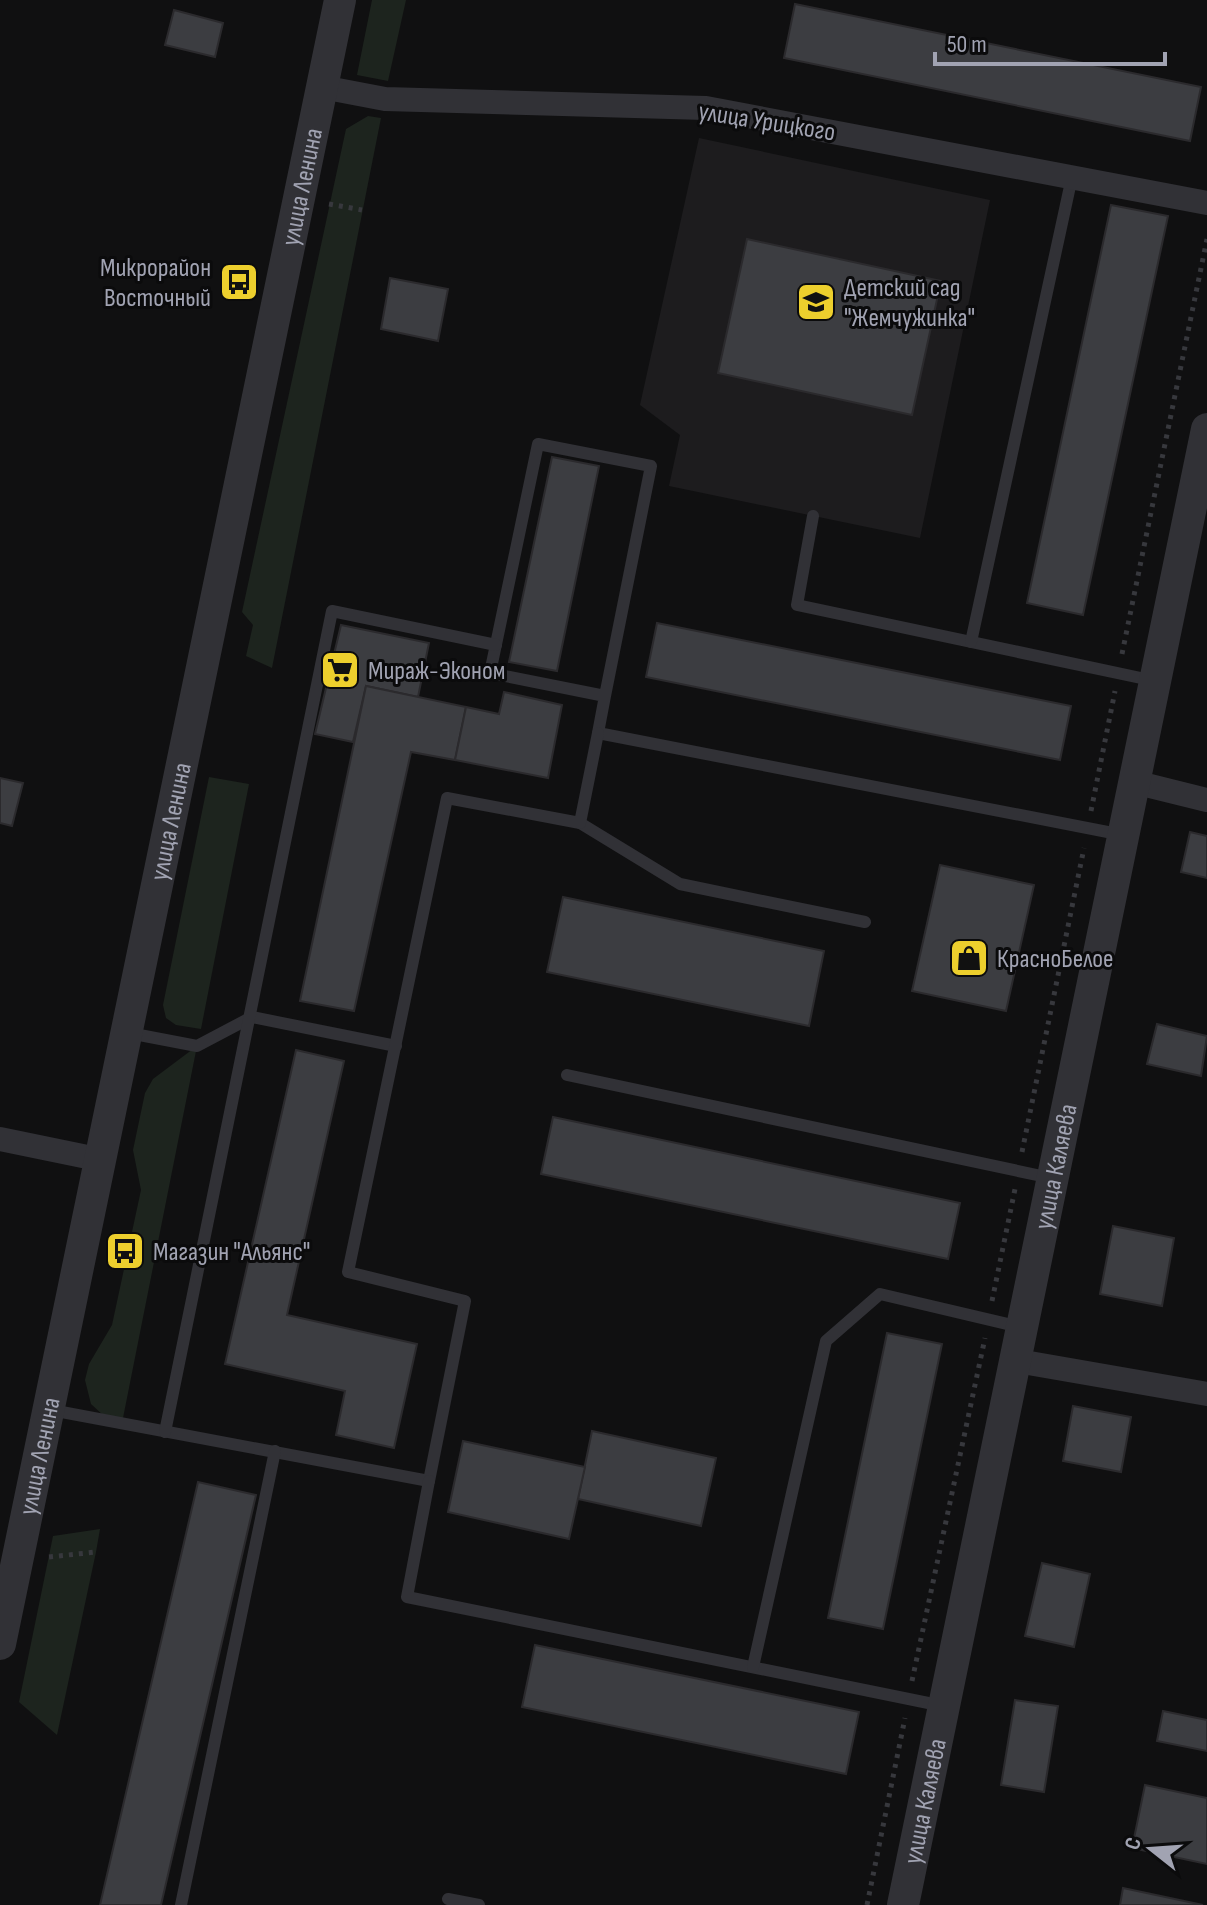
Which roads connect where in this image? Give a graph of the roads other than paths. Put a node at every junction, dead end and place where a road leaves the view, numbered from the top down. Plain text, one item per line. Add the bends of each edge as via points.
1 (340, 0) edge
2 (322, 87) junction
3 (1072, 177) junction
4 (1207, 203) edge
5 (1207, 429) edge
6 (813, 516) dead end
7 (971, 642) junction
8 (496, 645) junction
9 (1155, 681) junction
10 (605, 696) junction
11 (598, 733) junction
12 (1134, 782) junction
13 (1207, 800) edge
14 (580, 823) junction
15 (1123, 835) junction
16 (865, 922) dead end
17 (252, 1017) junction
18 (129, 1033) junction
19 (396, 1046) junction
20 (567, 1075) dead end
21 (0, 1139) edge
22 (102, 1160) junction
23 (1051, 1178) junction
24 (1020, 1327) junction
25 (1012, 1360) junction
26 (1207, 1394) edge
27 (49, 1410) junction
28 (165, 1432) junction
29 (275, 1451) junction
30 (429, 1481) junction
31 (0, 1644) edge
32 (753, 1667) junction
33 (943, 1706) junction
34 (448, 1899) dead end
35 (181, 1905) edge
36 (479, 1905) edge
37 (903, 1905) edge

1 - 2 street, улица Ленина
2 - 3 street, улица Урицкого via 385,99 706,108
2 - 18 street, улица Ленина
3 - 4 street, улица Урицкого
3 - 7 lane
5 - 9 street, улица Каляева
6 - 7 lane via 797,605
7 - 9 lane
8 - 10 lane via 490,673
8 - 10 lane via 538,444 651,466
8 - 17 lane via 332,611
9 - 12 street, улица Каляева
10 - 11 lane
11 - 14 lane
11 - 15 lane
12 - 13 street
12 - 15 street, улица Каляева
14 - 16 lane via 680,884
14 - 19 lane via 447,798
15 - 23 street, улица Каляева
17 - 18 lane via 197,1046
17 - 19 lane
17 - 28 lane
18 - 22 street, улица Ленина
19 - 30 lane via 348,1272 465,1301
20 - 23 lane
21 - 22 street
22 - 27 street, улица Ленина
23 - 24 street, улица Каляева
24 - 25 street, улица Каляева
24 - 32 lane via 880,1294 826,1341
25 - 26 street
25 - 33 street, улица Каляева
27 - 28 lane
27 - 31 street, улица Ленина
28 - 29 lane
29 - 30 lane
29 - 35 lane
30 - 32 lane via 407,1597
32 - 33 lane
33 - 37 street, улица Каляева
34 - 36 lane

